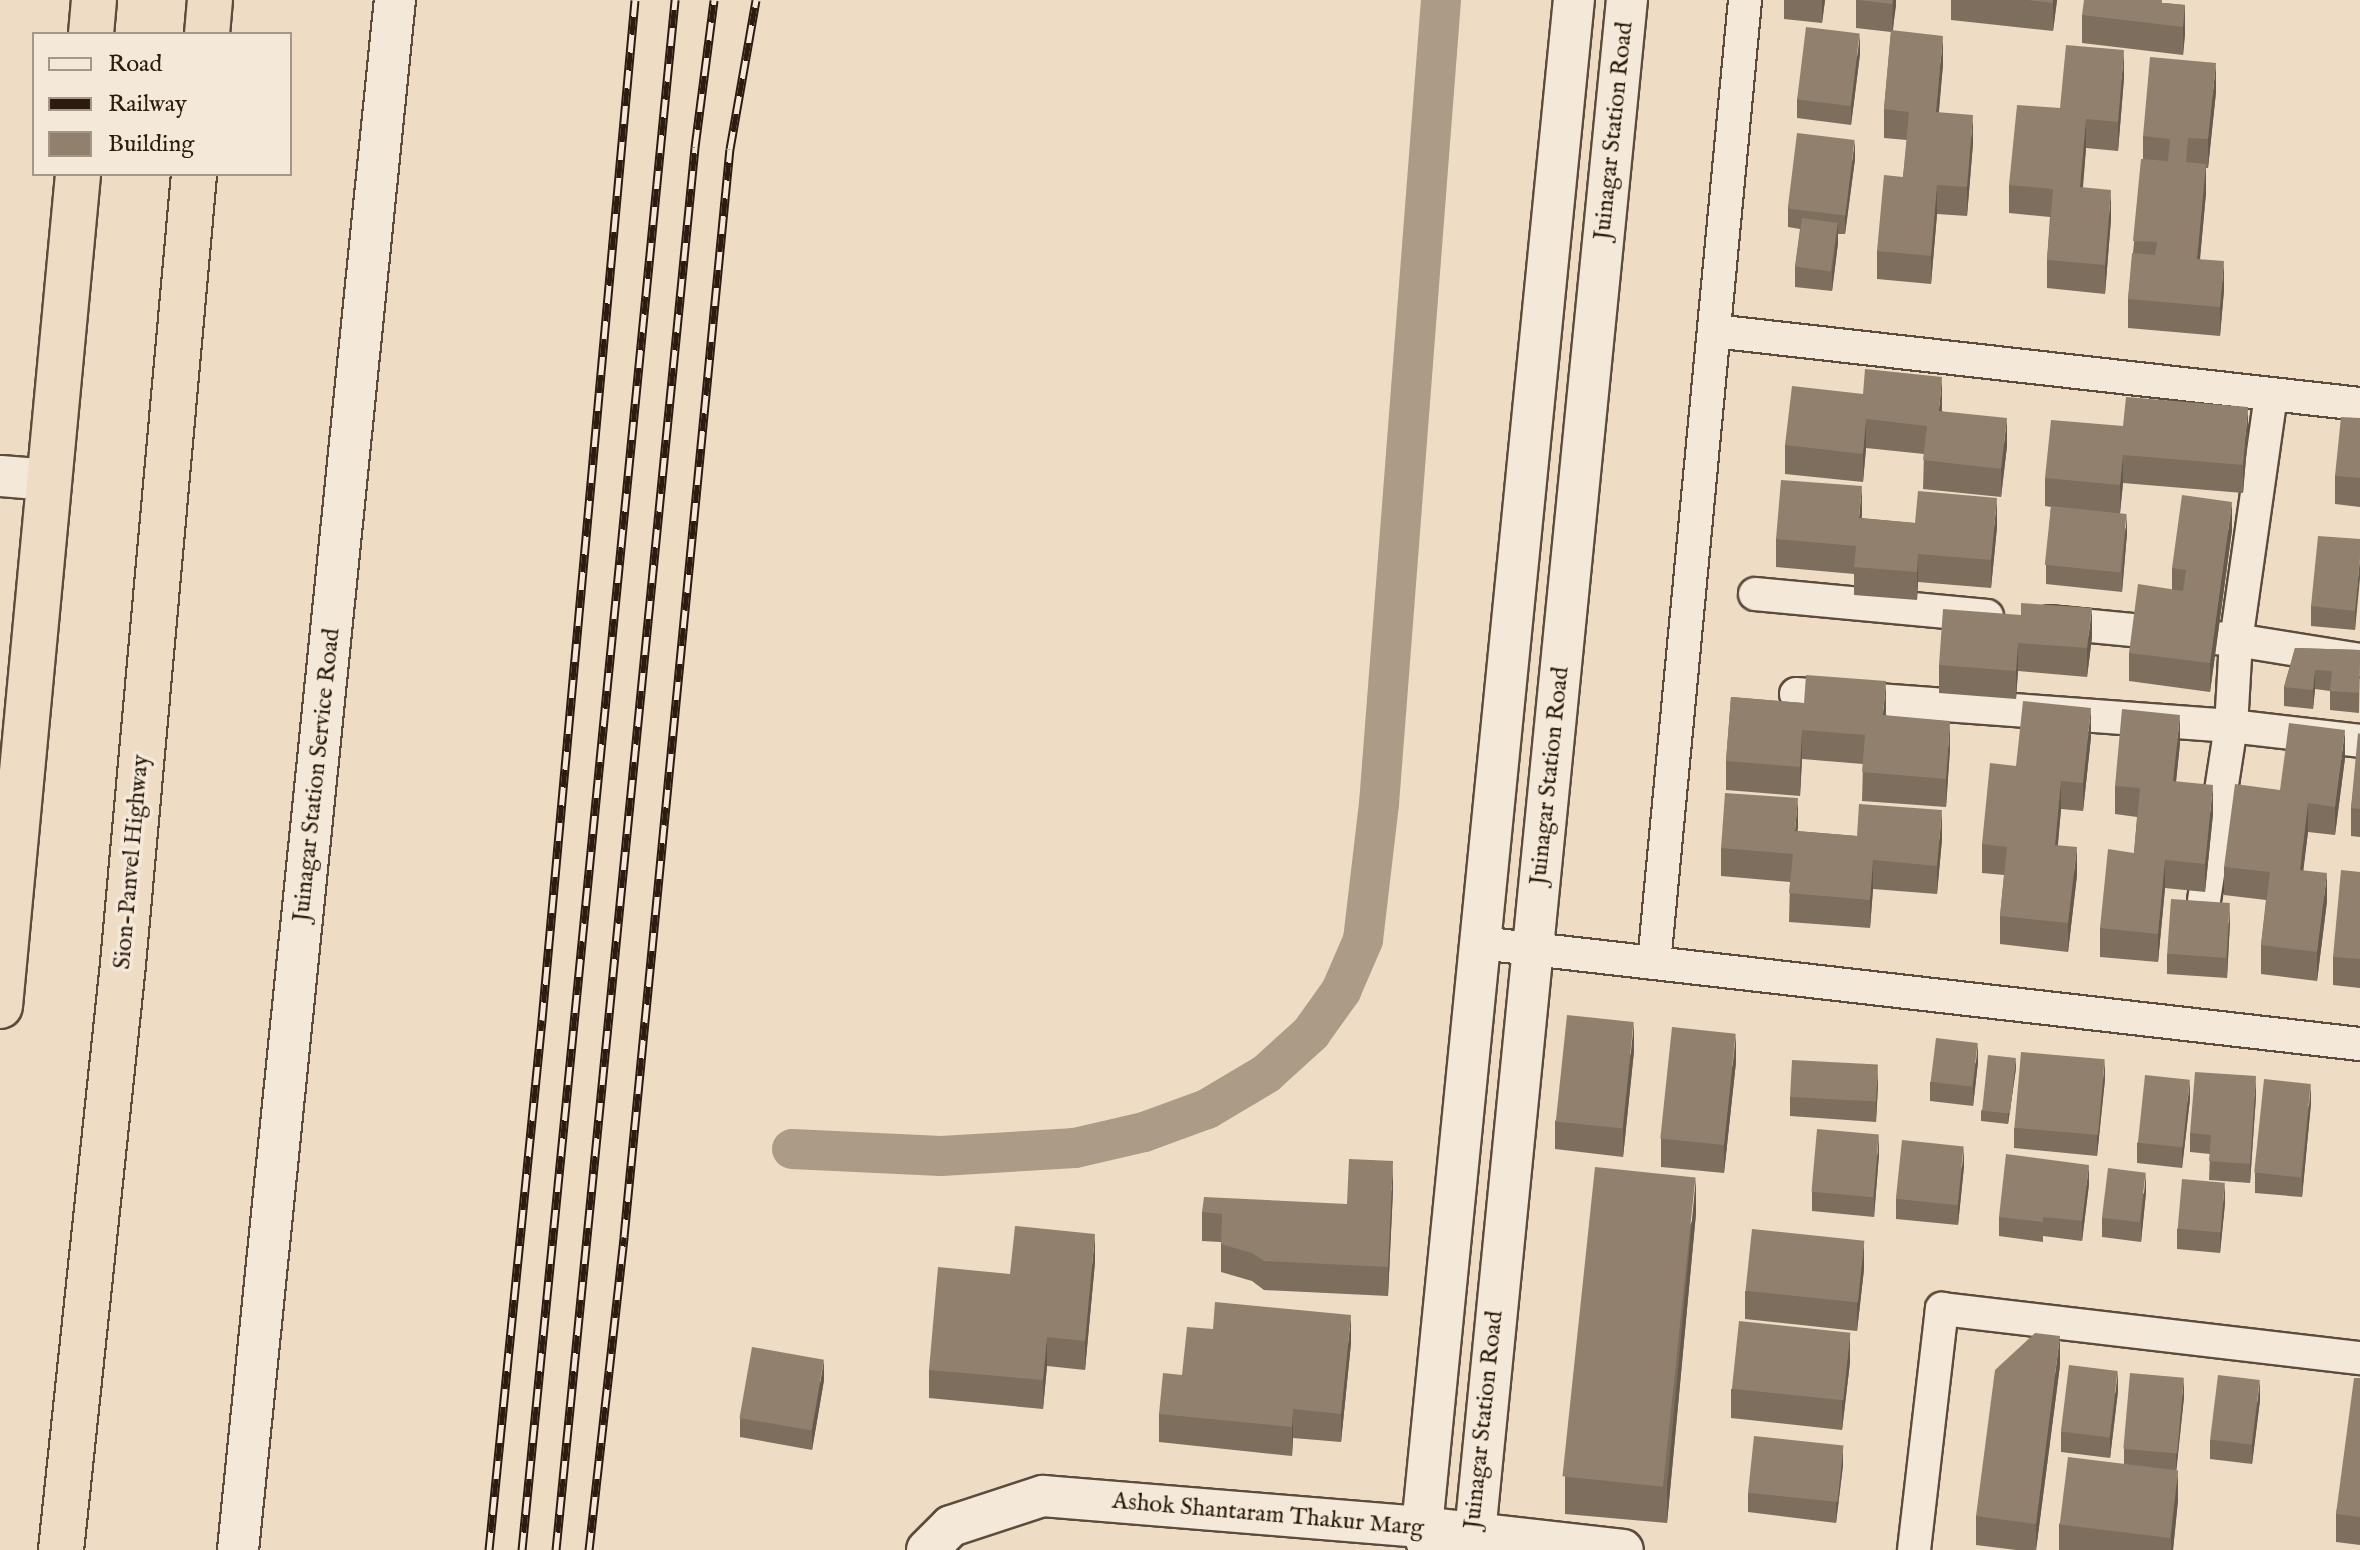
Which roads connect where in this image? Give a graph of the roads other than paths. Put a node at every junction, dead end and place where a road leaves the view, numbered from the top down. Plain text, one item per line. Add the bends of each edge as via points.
1 (94, 0) edge
2 (210, 0) edge
3 (395, 0) edge
4 (1574, 0) edge
5 (1627, 0) edge
6 (1745, 0) edge
7 (91, 32) edge
8 (207, 32) edge
9 (78, 176) edge
10 (194, 176) edge
11 (1714, 331) junction
12 (2271, 395) junction
13 (2360, 404) edge
14 (0, 474) edge
15 (50, 480) junction
16 (0, 486) edge
17 (1755, 594) dead end
18 (2236, 640) junction
19 (2360, 660) edge
20 (1796, 694) dead end
21 (2231, 726) junction
22 (2360, 741) edge
23 (2204, 900) edge
24 (1480, 943) junction
25 (1533, 949) junction
26 (1654, 963) junction
27 (0, 1006) edge
28 (2360, 1044) edge
29 (2360, 1358) edge
30 (1426, 1538) edge
31 (1471, 1541) edge
32 (61, 1550) edge
33 (238, 1550) edge
34 (927, 1550) edge
35 (1623, 1550) edge
36 (1914, 1550) edge

1 - 7 highway
2 - 8 highway
3 - 33 street, Juinagar Station Service Road
4 - 24 street, Juinagar Station Road
5 - 25 street, Juinagar Station Road
6 - 11 street
9 - 15 highway
10 - 32 highway, Sion-Panvel Highway via 125,949
11 - 12 street
11 - 26 street
12 - 13 street
12 - 18 street
14 - 15 street
14 - 16 street
15 - 27 highway
17 - 18 street
18 - 19 street
18 - 21 street
20 - 21 street
21 - 22 street
21 - 23 street
24 - 25 street
24 - 30 street, Juinagar Station Road
25 - 26 street
25 - 31 street, Juinagar Station Road
26 - 28 street
29 - 36 street via 1942,1309
30 - 31 street, Ashok Shantaram Thakur Marg
30 - 34 street, Ashok Shantaram Thakur Marg via 1043,1496 951,1526
31 - 35 street, Ashok Shantaram Thakur Marg

